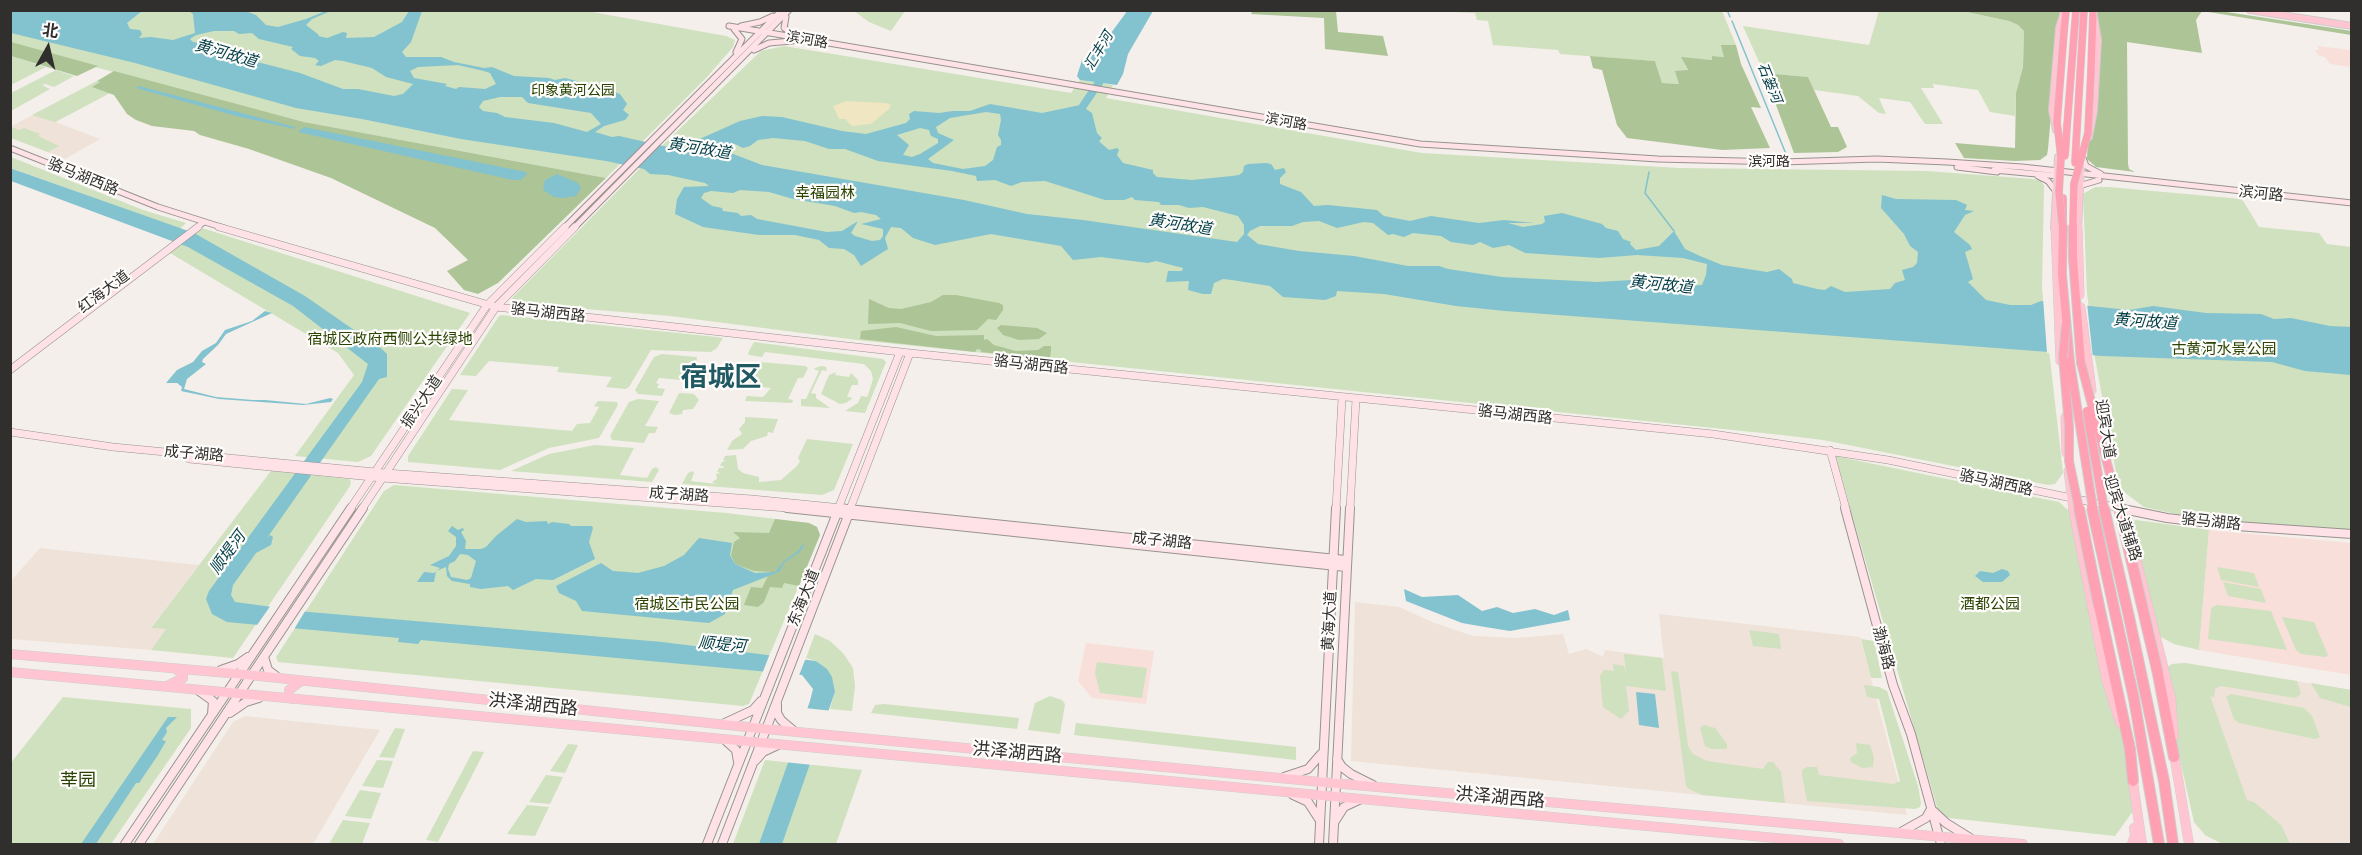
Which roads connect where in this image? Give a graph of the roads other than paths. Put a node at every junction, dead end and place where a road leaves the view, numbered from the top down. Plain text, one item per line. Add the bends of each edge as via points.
1 (781, 10) edge
2 (790, 10) edge
3 (2065, 10) edge
4 (2076, 10) edge
5 (2084, 10) edge
6 (2250, 10) edge
7 (2281, 10) edge
8 (2093, 13) edge
9 (2352, 22) edge
10 (729, 26) junction
11 (2352, 26) edge
12 (764, 32) junction
13 (844, 46) junction
14 (729, 71) junction
15 (718, 74) junction
16 (10, 148) edge
17 (2058, 156) junction
18 (2083, 158) junction
19 (1848, 161) junction
20 (1946, 165) junction
21 (2022, 167) junction
22 (2056, 174) junction
23 (2078, 180) junction
24 (2193, 186) junction
25 (2055, 190) junction
26 (2352, 205) edge
27 (2062, 223) junction
28 (197, 225) junction
29 (163, 250) junction
30 (487, 305) junction
31 (496, 307) junction
32 (2066, 325) junction
33 (900, 352) junction
34 (910, 353) junction
35 (10, 364) edge
36 (2084, 364) junction
37 (10, 370) edge
38 (1342, 398) junction
39 (1356, 399) junction
40 (10, 434) edge
41 (1830, 450) junction
42 (373, 475) junction
43 (384, 476) junction
44 (2113, 492) junction
45 (2071, 498) junction
46 (2119, 508) junction
47 (840, 510) junction
48 (850, 511) junction
49 (2236, 526) junction
50 (2352, 534) edge
51 (1333, 562) junction
52 (1346, 564) junction
53 (273, 643) junction
54 (259, 645) junction
55 (10, 654) edge
56 (264, 656) junction
57 (175, 669) junction
58 (10, 672) edge
59 (212, 672) junction
60 (240, 674) junction
61 (251, 676) junction
62 (281, 679) junction
63 (301, 681) junction
64 (162, 687) junction
65 (200, 691) junction
66 (767, 691) junction
67 (227, 693) junction
68 (239, 694) junction
69 (779, 694) junction
70 (264, 697) junction
71 (292, 699) junction
72 (211, 717) junction
73 (223, 718) junction
74 (702, 723) junction
75 (720, 724) junction
76 (753, 728) junction
77 (766, 729) junction
78 (796, 732) junction
79 (811, 734) junction
80 (198, 736) junction
81 (696, 736) junction
82 (210, 737) junction
83 (720, 738) junction
84 (748, 740) junction
85 (761, 741) junction
86 (786, 743) junction
87 (808, 746) junction
88 (1322, 752) junction
89 (1337, 756) junction
90 (2174, 757) junction
91 (739, 764) junction
92 (752, 765) junction
93 (2177, 774) junction
94 (1264, 777) junction
95 (1281, 778) junction
96 (1321, 782) junction
97 (2133, 782) junction
98 (1335, 784) junction
99 (1385, 788) junction
100 (1262, 791) junction
101 (1291, 794) junction
102 (1321, 797) junction
103 (1335, 798) junction
104 (1359, 800) junction
105 (1389, 803) junction
106 (1931, 809) junction
107 (1320, 822) junction
108 (1334, 823) junction
109 (1897, 834) junction
110 (1940, 841) edge
111 (1978, 841) junction
112 (125, 844) edge
113 (139, 844) edge
114 (707, 844) edge
115 (722, 844) edge
116 (1319, 844) edge
117 (1333, 844) edge
118 (1839, 844) edge
119 (2023, 844) edge
120 (2132, 844) edge
121 (2142, 844) edge
122 (2159, 844) edge
123 (2174, 844) edge
124 (2189, 844) edge
125 (2196, 844) edge

1 - 10 street via 760,22
1 - 12 street, 振兴大道
2 - 12 street, 振兴大道
2 - 13 street via 783,23 786,31
3 - 17 main road via 2059,28 2052,110
3 - 27 highway, bridge via 2057,122
4 - 27 highway, 迎宾大道, bridge
5 - 23 highway, 迎宾大道, bridge
6 - 11 main road
7 - 9 main road
8 - 18 main road, 迎宾大道辅路 via 2098,40 2094,111
8 - 23 highway, bridge via 2088,133
10 - 12 street, 滨河路
10 - 15 street via 739,32 741,43
12 - 13 street, 滨河路
12 - 14 street, 振兴大道
12 - 15 street, 振兴大道
13 - 14 street via 787,40 769,43
13 - 19 street, 滨河路 via 1420,144 1658,159
14 - 31 street, 振兴大道
15 - 30 street, 振兴大道
16 - 28 street, 骆马湖西路
17 - 21 street via 2048,166
17 - 22 main road
18 - 23 main road, 迎宾大道辅路
18 - 24 street via 2086,166 2099,174
19 - 20 street, 滨河路
19 - 21 street, 滨河路
20 - 22 street, 滨河路
20 - 25 street via 2033,175 2048,181
21 - 22 street, 滨河路
22 - 23 street, 滨河路
22 - 25 main road
23 - 24 street, 滨河路
23 - 26 street, 滨河路
23 - 36 main road, 迎宾大道辅路
23 - 36 highway, 迎宾大道 via 2073,259
24 - 26 street, 滨河路
25 - 45 main road via 2056,291
27 - 32 highway, 迎宾大道
28 - 29 street
28 - 30 street, 骆马湖西路
29 - 35 street, 红海大道
29 - 37 street, 红海大道
30 - 31 street, 骆马湖西路
30 - 42 street, 振兴大道
31 - 33 street, 骆马湖西路
31 - 43 street, 振兴大道
32 - 97 highway, bridge via 2063,357 2069,461 2130,749
32 - 122 highway, 迎宾大道, bridge via 2087,483 2134,699
33 - 34 street, 骆马湖西路
33 - 47 street, 东海大道
34 - 38 street, 骆马湖西路
34 - 48 street, 东海大道
36 - 44 main road, 迎宾大道辅路
36 - 90 highway, bridge
36 - 123 highway, 迎宾大道, bridge via 2097,469 2142,671
38 - 39 street, 骆马湖西路
38 - 51 street, 黄海大道
39 - 41 street, 骆马湖西路 via 1713,434
39 - 52 street, 黄海大道
40 - 42 street, 成子湖路 via 110,450
41 - 45 street, 骆马湖西路
41 - 106 street, 渤海路
42 - 43 street, 成子湖路
42 - 54 street, 振兴大道
43 - 47 street, 成子湖路
43 - 53 street, 振兴大道
44 - 46 main road, 迎宾大道辅路
44 - 49 street via 2126,506 2138,510
45 - 46 street, 骆马湖路
45 - 97 main road via 2106,679
46 - 49 street, 骆马湖路
46 - 90 main road, 迎宾大道辅路 via 2139,569 2171,698
47 - 48 street, 成子湖路
47 - 66 street, 东海大道
48 - 51 street, 成子湖路
48 - 69 street, 东海大道
49 - 50 street, 骆马湖路
51 - 52 street, 成子湖路
51 - 88 street, 黄海大道
52 - 89 street, 黄海大道
53 - 54 street
53 - 56 street, 振兴大道
54 - 59 street via 238,664
54 - 60 street, 振兴大道
55 - 57 main road, 洪泽湖西路
56 - 61 street, 振兴大道
56 - 62 street via 268,670
57 - 59 main road, 洪泽湖西路
57 - 64 main road via 182,672 183,678
58 - 64 main road, 洪泽湖西路
59 - 60 main road, 洪泽湖西路
60 - 61 main road, 洪泽湖西路
60 - 67 street, 振兴大道
61 - 62 main road, 洪泽湖西路
61 - 68 street, 振兴大道
62 - 63 main road, 洪泽湖西路
63 - 71 main road via 289,690
63 - 74 main road, 洪泽湖西路
64 - 65 main road, 洪泽湖西路
65 - 67 main road, 洪泽湖西路
65 - 72 street via 213,701
66 - 75 street via 753,710
66 - 76 street, 东海大道
67 - 68 main road, 洪泽湖西路
67 - 72 street, 振兴大道
68 - 70 main road, 洪泽湖西路
68 - 73 street, 振兴大道
69 - 77 street, 东海大道
69 - 78 street via 777,713
70 - 71 main road, 洪泽湖西路
70 - 73 street via 246,702
71 - 81 main road, 洪泽湖西路
72 - 80 street, 振兴大道
73 - 82 street, 振兴大道
74 - 75 main road, 洪泽湖西路
74 - 81 main road via 706,728
75 - 76 main road, 洪泽湖西路
76 - 77 main road, 洪泽湖西路
76 - 84 street, 东海大道
77 - 78 main road, 洪泽湖西路
77 - 85 street, 东海大道
78 - 79 main road, 洪泽湖西路
79 - 87 main road via 803,741
79 - 94 main road, 洪泽湖西路
80 - 82 street
80 - 112 street, 振兴大道
81 - 83 main road, 洪泽湖西路
82 - 113 street, 振兴大道
83 - 84 main road, 洪泽湖西路
83 - 91 street via 733,745
84 - 85 main road, 洪泽湖西路
84 - 91 street, 东海大道
85 - 86 main road, 洪泽湖西路
85 - 92 street, 东海大道
86 - 87 main road, 洪泽湖西路
86 - 92 street via 763,752
87 - 100 main road, 洪泽湖西路
88 - 95 street via 1308,768
88 - 96 street, 黄海大道
89 - 98 street, 黄海大道
89 - 99 street via 1351,774
90 - 93 main road, 迎宾大道辅路
91 - 114 street, 东海大道
92 - 115 street, 东海大道
93 - 124 main road, 迎宾大道辅路
93 - 125 main road
94 - 95 main road, 洪泽湖西路
94 - 100 main road via 1269,787
95 - 96 main road, 洪泽湖西路
96 - 98 main road, 洪泽湖西路
96 - 102 street, 黄海大道
97 - 120 main road
97 - 121 main road
98 - 99 main road, 洪泽湖西路
98 - 103 street, 黄海大道
99 - 105 main road via 1384,796
99 - 109 main road, 洪泽湖西路
100 - 101 main road, 洪泽湖西路
101 - 102 main road, 洪泽湖西路
101 - 107 street via 1308,802
102 - 103 main road, 洪泽湖西路
102 - 107 street, 黄海大道
103 - 104 main road, 洪泽湖西路
103 - 108 street, 黄海大道
104 - 105 main road, 洪泽湖西路
104 - 108 street via 1341,810
105 - 118 main road, 洪泽湖西路
106 - 109 street via 1922,821
106 - 110 street, 渤海路
106 - 111 street via 1955,830
107 - 116 street, 黄海大道
108 - 117 street, 黄海大道
109 - 110 main road, 洪泽湖西路
110 - 111 main road, 洪泽湖西路
111 - 119 main road, 洪泽湖西路

